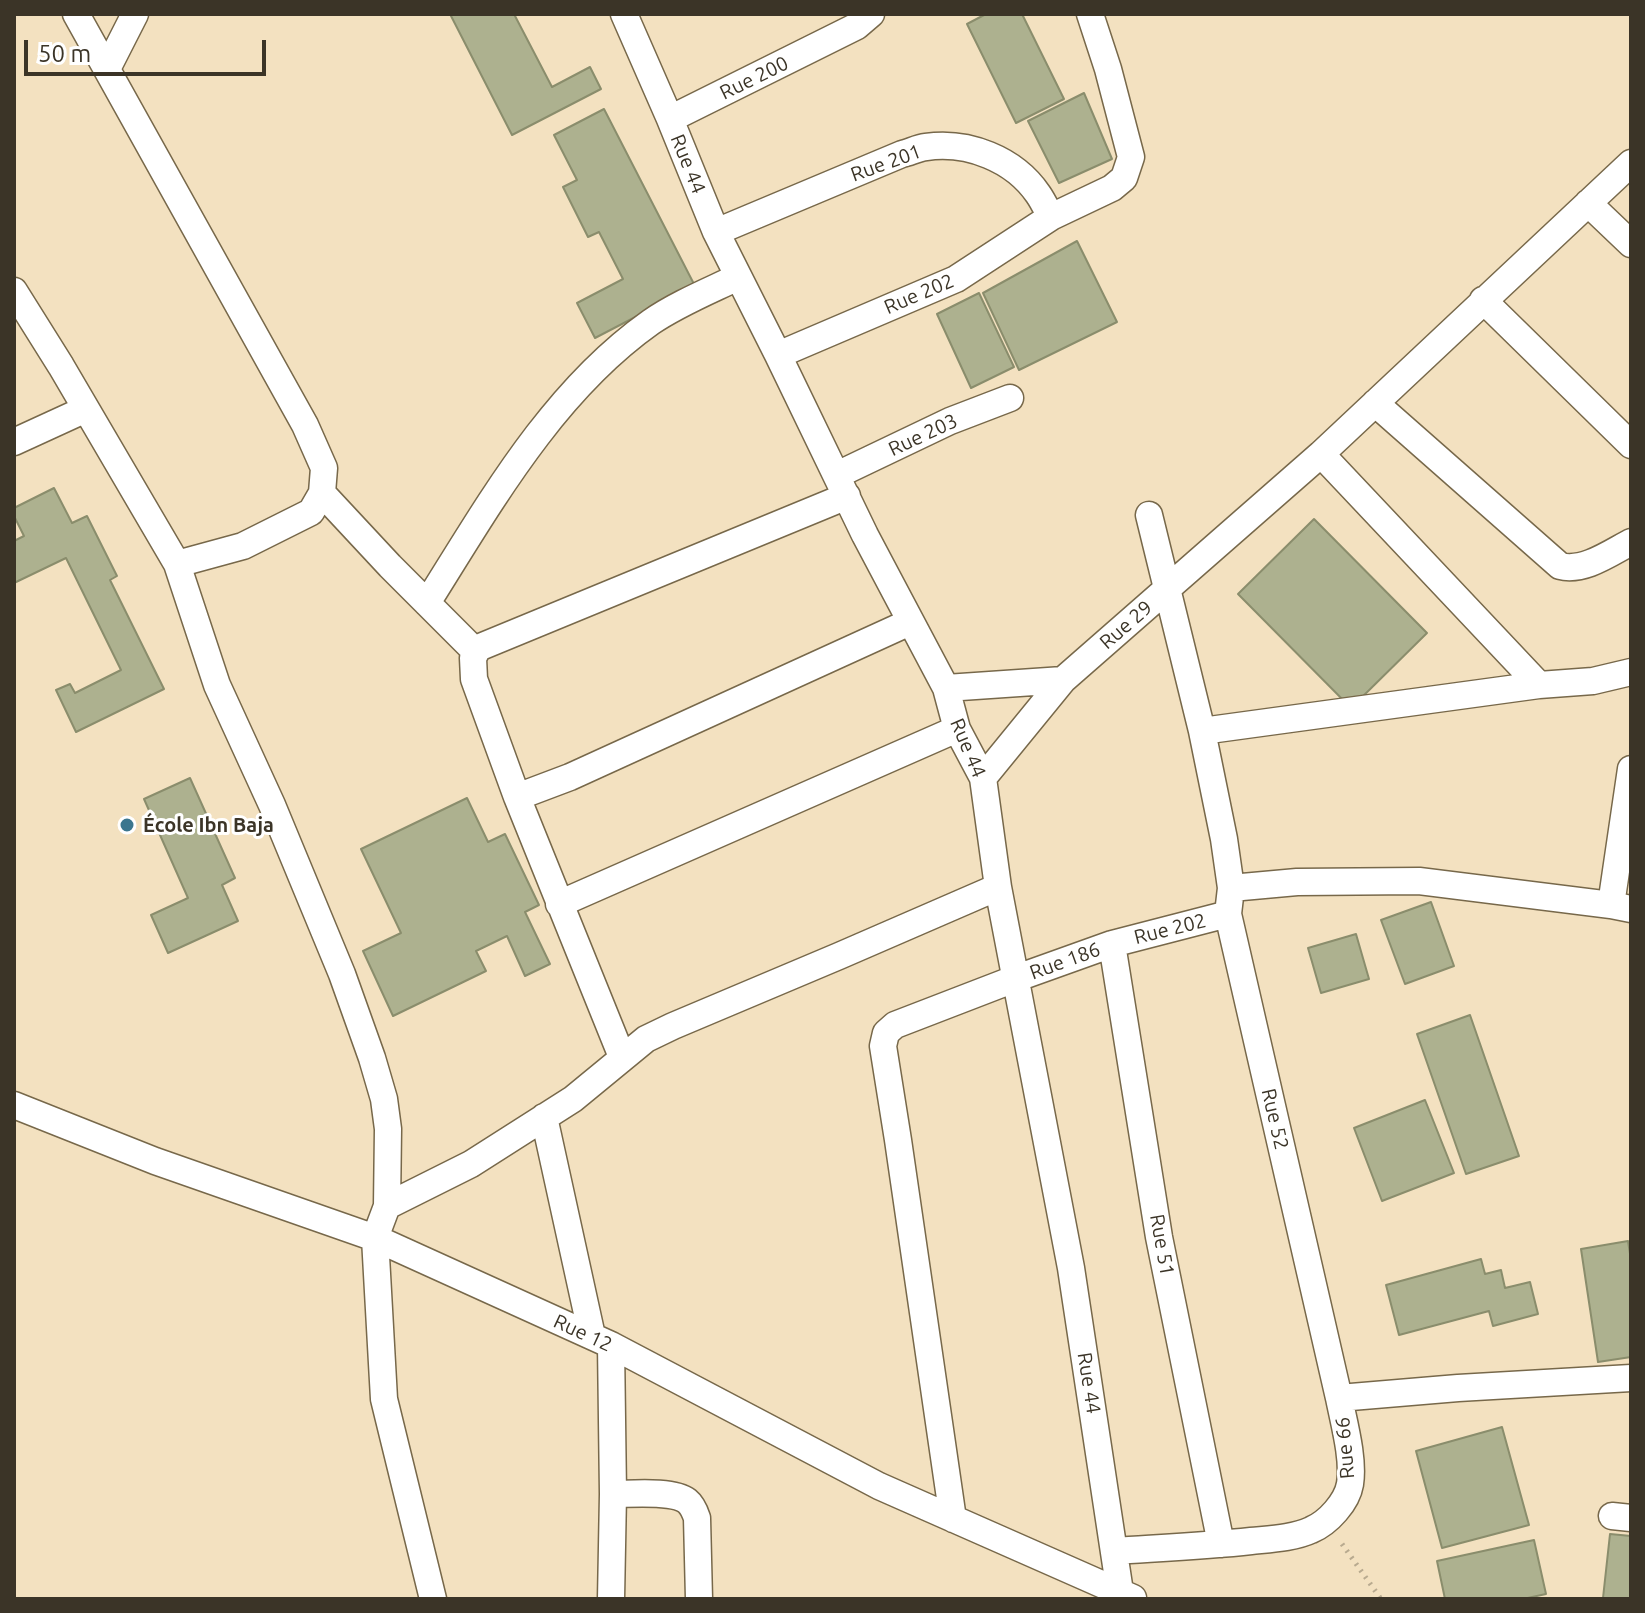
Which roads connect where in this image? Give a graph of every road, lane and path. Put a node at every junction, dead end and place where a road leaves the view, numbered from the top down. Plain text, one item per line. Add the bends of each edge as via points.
1 (76, 14) edge
2 (135, 14) edge
3 (624, 14) edge
4 (871, 14) edge
5 (1090, 14) edge
6 (107, 69) junction
7 (670, 119) junction
8 (1631, 163) edge
9 (1588, 203) junction
10 (1051, 217) junction
11 (716, 232) junction
12 (1631, 244) edge
13 (738, 277) junction
14 (14, 291) edge
15 (1483, 300) junction
16 (778, 355) junction
17 (1010, 398) dead end
18 (1375, 403) junction
19 (86, 409) junction
20 (14, 442) edge
21 (1631, 445) edge
22 (1321, 454) junction
23 (842, 485) junction
24 (322, 493) junction
25 (1149, 515) dead end
26 (1631, 542) edge
27 (177, 564) junction
28 (1167, 589) junction
29 (427, 603) junction
30 (910, 622) junction
31 (476, 652) junction
32 (1631, 672) edge
33 (1063, 680) junction
34 (1539, 685) junction
35 (946, 688) junction
36 (957, 729) junction
37 (1202, 731) junction
38 (1631, 769) edge
39 (983, 778) junction
40 (517, 797) junction
41 (998, 887) junction
42 (1230, 901) junction
43 (559, 904) junction
44 (1621, 907) edge
45 (1112, 944) junction
46 (1017, 978) junction
47 (622, 1057) junction
48 (14, 1105) edge
49 (544, 1117) junction
50 (387, 1206) junction
51 (375, 1238) junction
52 (602, 1341) junction
53 (1631, 1378) edge
54 (1339, 1398) junction
55 (613, 1494) junction
56 (953, 1519) junction
57 (1326, 1521) junction
58 (1221, 1544) junction
59 (1115, 1551) junction
60 (1128, 1596) edge
61 (433, 1599) edge
62 (611, 1599) edge
63 (699, 1599) edge
64 (1381, 1599) edge

1 - 6 street
2 - 6 street
3 - 7 street, Rue 44
4 - 7 street, Rue 200 via 838,36
5 - 10 street via 1131,157 1124,178 1112,188
6 - 24 street via 305,425 324,468
7 - 11 street, Rue 44
8 - 9 street
9 - 12 street
9 - 15 street
10 - 11 street, Rue 201 via 1012,168 985,152 927,147
10 - 16 street, Rue 202 via 956,279
11 - 13 street, Rue 44
13 - 16 street, Rue 44
13 - 29 street via 654,320 589,377 512,471
14 - 19 street
15 - 18 street
15 - 21 street
16 - 23 street, Rue 44
17 - 23 street, Rue 203 via 950,421
18 - 22 street
18 - 26 street via 1560,566 1602,559
19 - 20 street
19 - 27 street
22 - 28 street
22 - 34 street
23 - 30 street, Rue 44
23 - 31 street, Rue 203
24 - 27 street via 311,512 243,546
24 - 29 street
25 - 28 street, Rue 29
27 - 50 street via 217,685 272,805 372,1058 388,1129
28 - 33 street, Rue 29
28 - 37 street, Rue 52
29 - 31 street
30 - 35 street, Rue 44
30 - 40 street
31 - 40 street via 474,679
32 - 34 street
33 - 35 street
33 - 39 street, Rue 29
34 - 37 street
35 - 36 street, Rue 44
36 - 39 street, Rue 44
36 - 43 street
37 - 42 street, Rue 52 via 1224,839
38 - 44 street
39 - 41 street, Rue 44
40 - 43 street
41 - 46 street, Rue 44
41 - 47 street via 673,1026
42 - 44 street, Rue 202 via 1297,882 1419,881
42 - 45 street, Rue 202
42 - 54 street, Rue 52
43 - 47 street
45 - 46 street, Rue 186
45 - 58 street, Rue 51 via 1159,1237
46 - 56 street, Rue 186 via 895,1025 883,1046
46 - 59 street, Rue 44 via 1071,1268
47 - 49 street
48 - 51 street, Rue 12
49 - 50 street via 471,1164
49 - 52 street
50 - 51 street
51 - 52 street, Rue 12
51 - 61 street via 384,1399
52 - 55 street
52 - 56 street, Rue 12 via 879,1486
53 - 54 street, Rue 66
54 - 57 street, Rue 66 via 1350,1482
55 - 62 street
55 - 63 street via 686,1500 697,1518
56 - 60 street, Rue 12
57 - 58 street via 1287,1536
57 - 64 path
58 - 59 street
59 - 60 street, Rue 44

